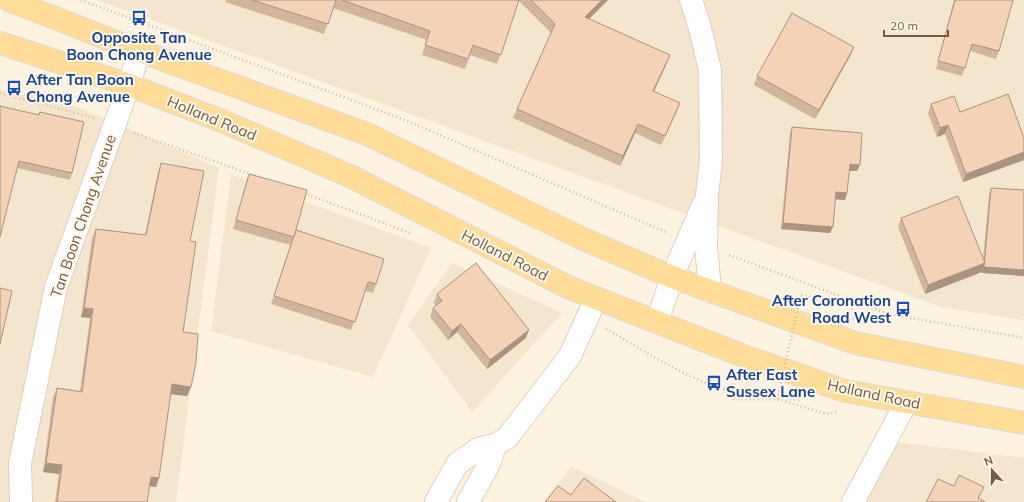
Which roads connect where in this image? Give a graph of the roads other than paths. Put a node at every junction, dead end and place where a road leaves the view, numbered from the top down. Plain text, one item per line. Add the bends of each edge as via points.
1 (9, 0) edge
2 (691, 0) edge
3 (0, 43) edge
4 (139, 51) junction
5 (129, 85) junction
6 (697, 244) junction
7 (672, 277) junction
8 (710, 291) junction
9 (596, 298) junction
10 (657, 322) junction
11 (1024, 377) edge
12 (906, 403) junction
13 (1024, 424) edge
14 (495, 445) junction
15 (21, 502) edge
16 (436, 502) edge
17 (468, 502) edge
18 (853, 502) edge

1 - 4 main road
2 - 6 street via 710,70 711,161
3 - 5 main road, Holland Road
4 - 5 street, Tan Boon Chong Avenue
4 - 7 main road via 367,134 581,238
5 - 9 main road, Holland Road via 222,121 350,176 570,288
5 - 15 street, Tan Boon Chong Avenue via 56,287 20,463
6 - 7 street
6 - 8 street
7 - 8 main road
7 - 10 street
8 - 11 main road via 855,343
9 - 10 main road, Holland Road
9 - 14 street via 570,356 507,438
10 - 12 main road, Holland Road via 845,391
12 - 13 main road, Holland Road
12 - 18 street
14 - 16 street via 478,449 457,464
14 - 17 street via 489,464

